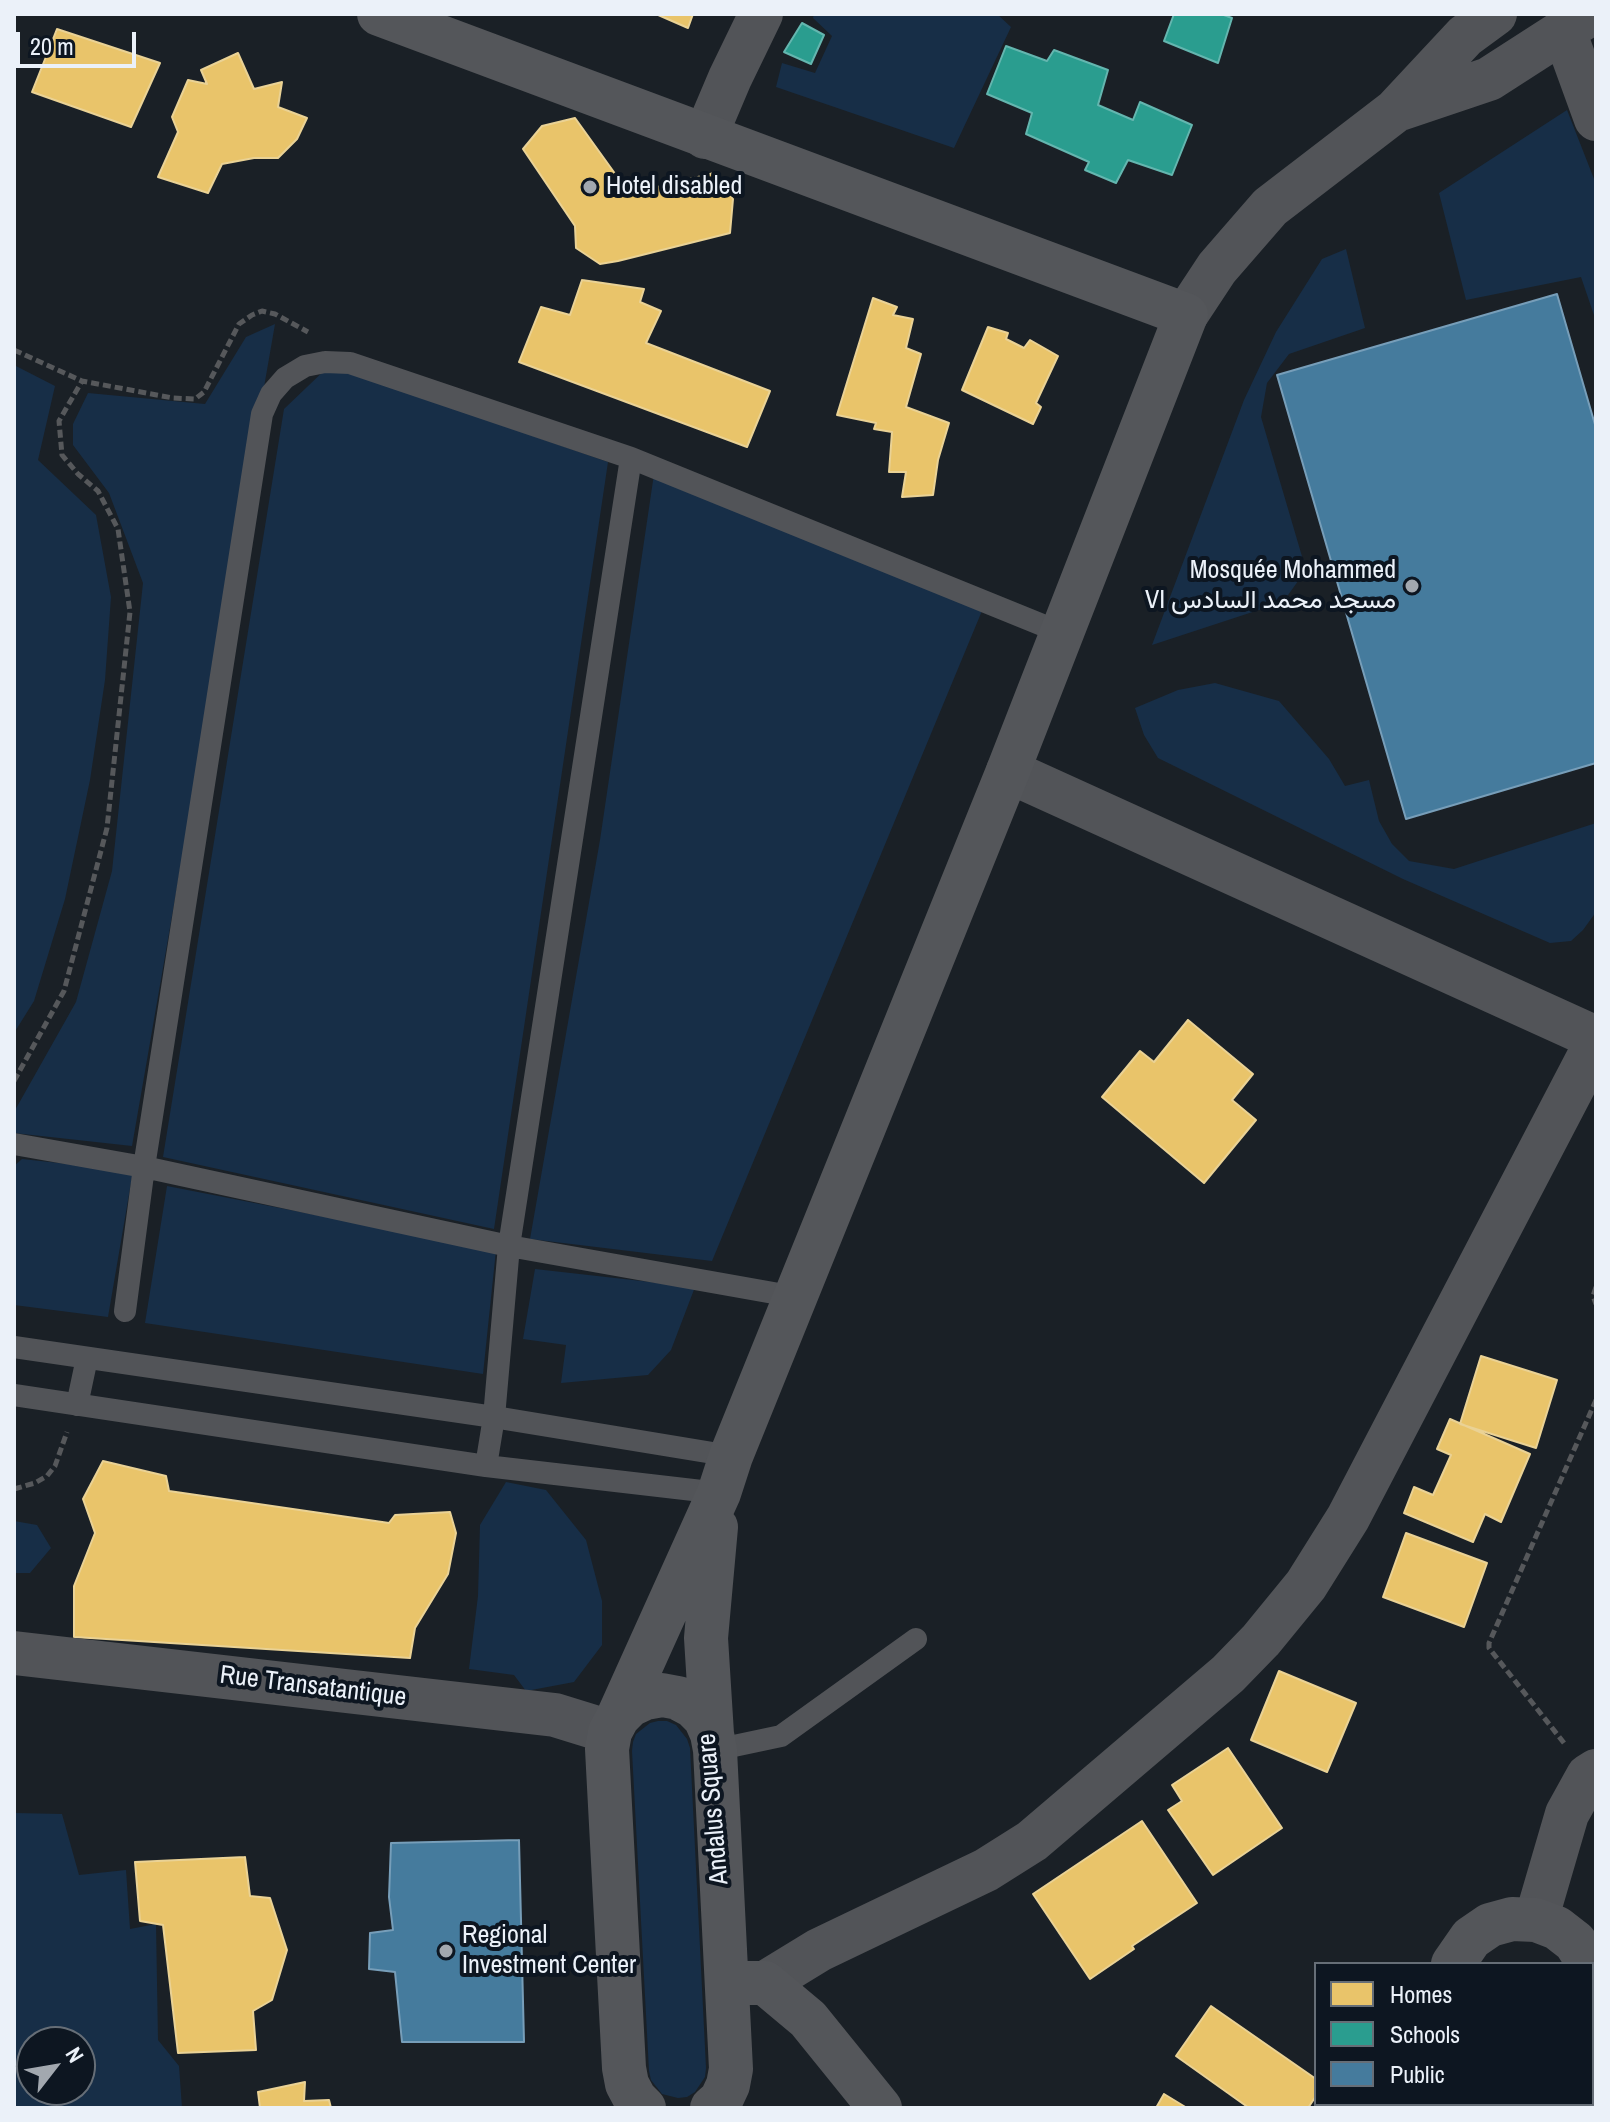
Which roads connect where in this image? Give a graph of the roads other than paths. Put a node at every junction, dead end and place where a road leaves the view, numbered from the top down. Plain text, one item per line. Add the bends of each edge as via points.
1 (379, 14) edge
2 (761, 14) edge
3 (1577, 23) edge
4 (1480, 25) edge
5 (1395, 111) junction
6 (1596, 119) edge
7 (705, 137) junction
8 (1186, 315) junction
9 (631, 458) junction
10 (1062, 633) junction
11 (1008, 771) junction
12 (1596, 1041) edge
13 (14, 1144) edge
14 (144, 1167) junction
15 (509, 1246) junction
16 (796, 1297) junction
17 (125, 1311) dead end
18 (14, 1347) edge
19 (87, 1358) junction
20 (14, 1395) edge
21 (77, 1405) junction
22 (494, 1417) junction
23 (486, 1466) junction
24 (725, 1474) junction
25 (916, 1639) dead end
26 (14, 1653) edge
27 (614, 1725) junction
28 (713, 1742) junction
29 (1592, 1774) edge
30 (1536, 1920) junction
31 (1454, 1962) edge
32 (1588, 1962) edge
33 (1594, 1981) edge
34 (746, 1983) junction
35 (1594, 2001) edge
36 (721, 2100) edge
37 (640, 2105) edge
38 (880, 2108) edge

1 - 7 main road
2 - 7 street
3 - 5 street via 1489,79
3 - 6 street
4 - 5 street
5 - 8 street via 1270,207 1217,268
7 - 8 main road
8 - 10 main road
9 - 10 lane
9 - 14 lane via 350,363 305,366 271,394 262,414
9 - 15 lane
10 - 11 main road
11 - 12 street
11 - 16 main road
12 - 34 street via 1348,1518 1306,1585 1261,1640 1032,1841 986,1870
13 - 14 lane
14 - 15 lane
14 - 17 lane
15 - 16 lane
15 - 22 lane
16 - 24 main road
18 - 19 lane
19 - 21 lane
19 - 22 lane
20 - 21 lane
21 - 23 lane
22 - 23 lane
22 - 24 lane
23 - 24 lane
24 - 27 main road
24 - 28 main road via 706,1638
25 - 28 lane via 781,1736
26 - 27 street, Rue Transatantique
27 - 28 main road, Andalus Square via 630,1705 662,1695 693,1706 705,1718
27 - 37 main road via 607,1749 624,2068
28 - 34 main road, Andalus Square
29 - 30 street via 1567,1814
30 - 31 main road via 1490,1925 1471,1938
30 - 32 main road via 1575,1942
33 - 35 main road
34 - 36 main road, Andalus Square
34 - 38 main road via 808,2019

